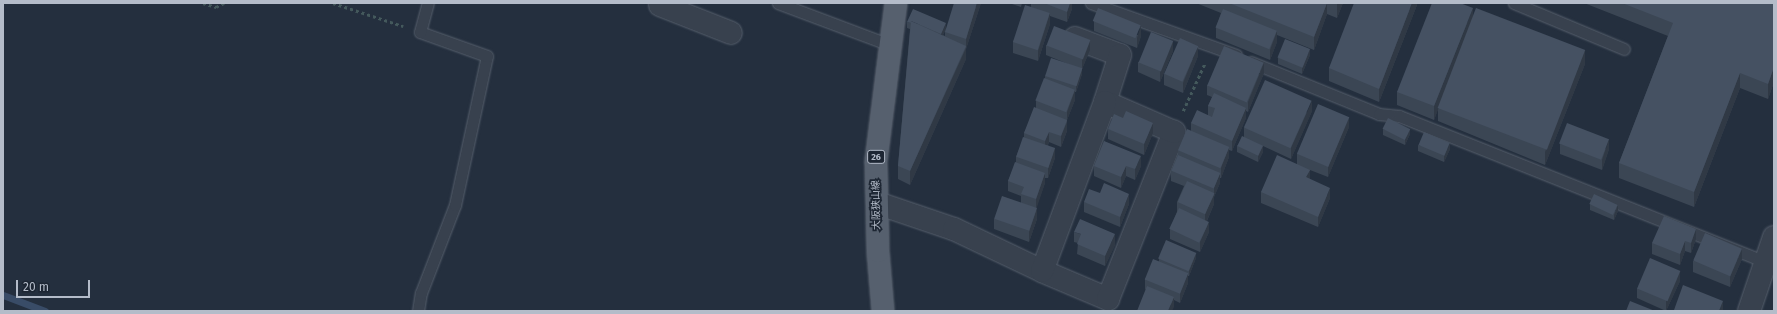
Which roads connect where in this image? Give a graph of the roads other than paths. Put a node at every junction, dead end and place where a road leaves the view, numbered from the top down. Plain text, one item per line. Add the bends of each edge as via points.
1 (428, 3) edge
2 (778, 3) edge
3 (896, 3) edge
4 (1091, 3) edge
5 (1514, 3) edge
6 (660, 4) dead end
7 (699, 11) edge
8 (731, 33) dead end
9 (1075, 38) edge
10 (890, 45) junction
11 (1624, 49) dead end
12 (1105, 102) junction
13 (877, 203) junction
14 (1774, 237) edge
15 (1766, 262) junction
16 (1042, 271) junction
17 (418, 311) edge
18 (883, 311) edge
19 (1749, 311) edge

1 - 17 lane via 420,32 487,56 455,205 421,293
2 - 10 lane
3 - 10 main road, 大阪狭山線 / 26
4 - 15 lane via 1212,46 1379,114 1399,116
5 - 11 lane
6 - 7 street
7 - 8 street
9 - 12 street via 1120,55
10 - 13 main road, 大阪狭山線 / 26 via 876,161
12 - 16 street
12 - 16 street via 1174,132 1108,299
13 - 16 street via 954,229
13 - 18 main road, 大阪狭山線 / 26
14 - 15 street
15 - 19 street

